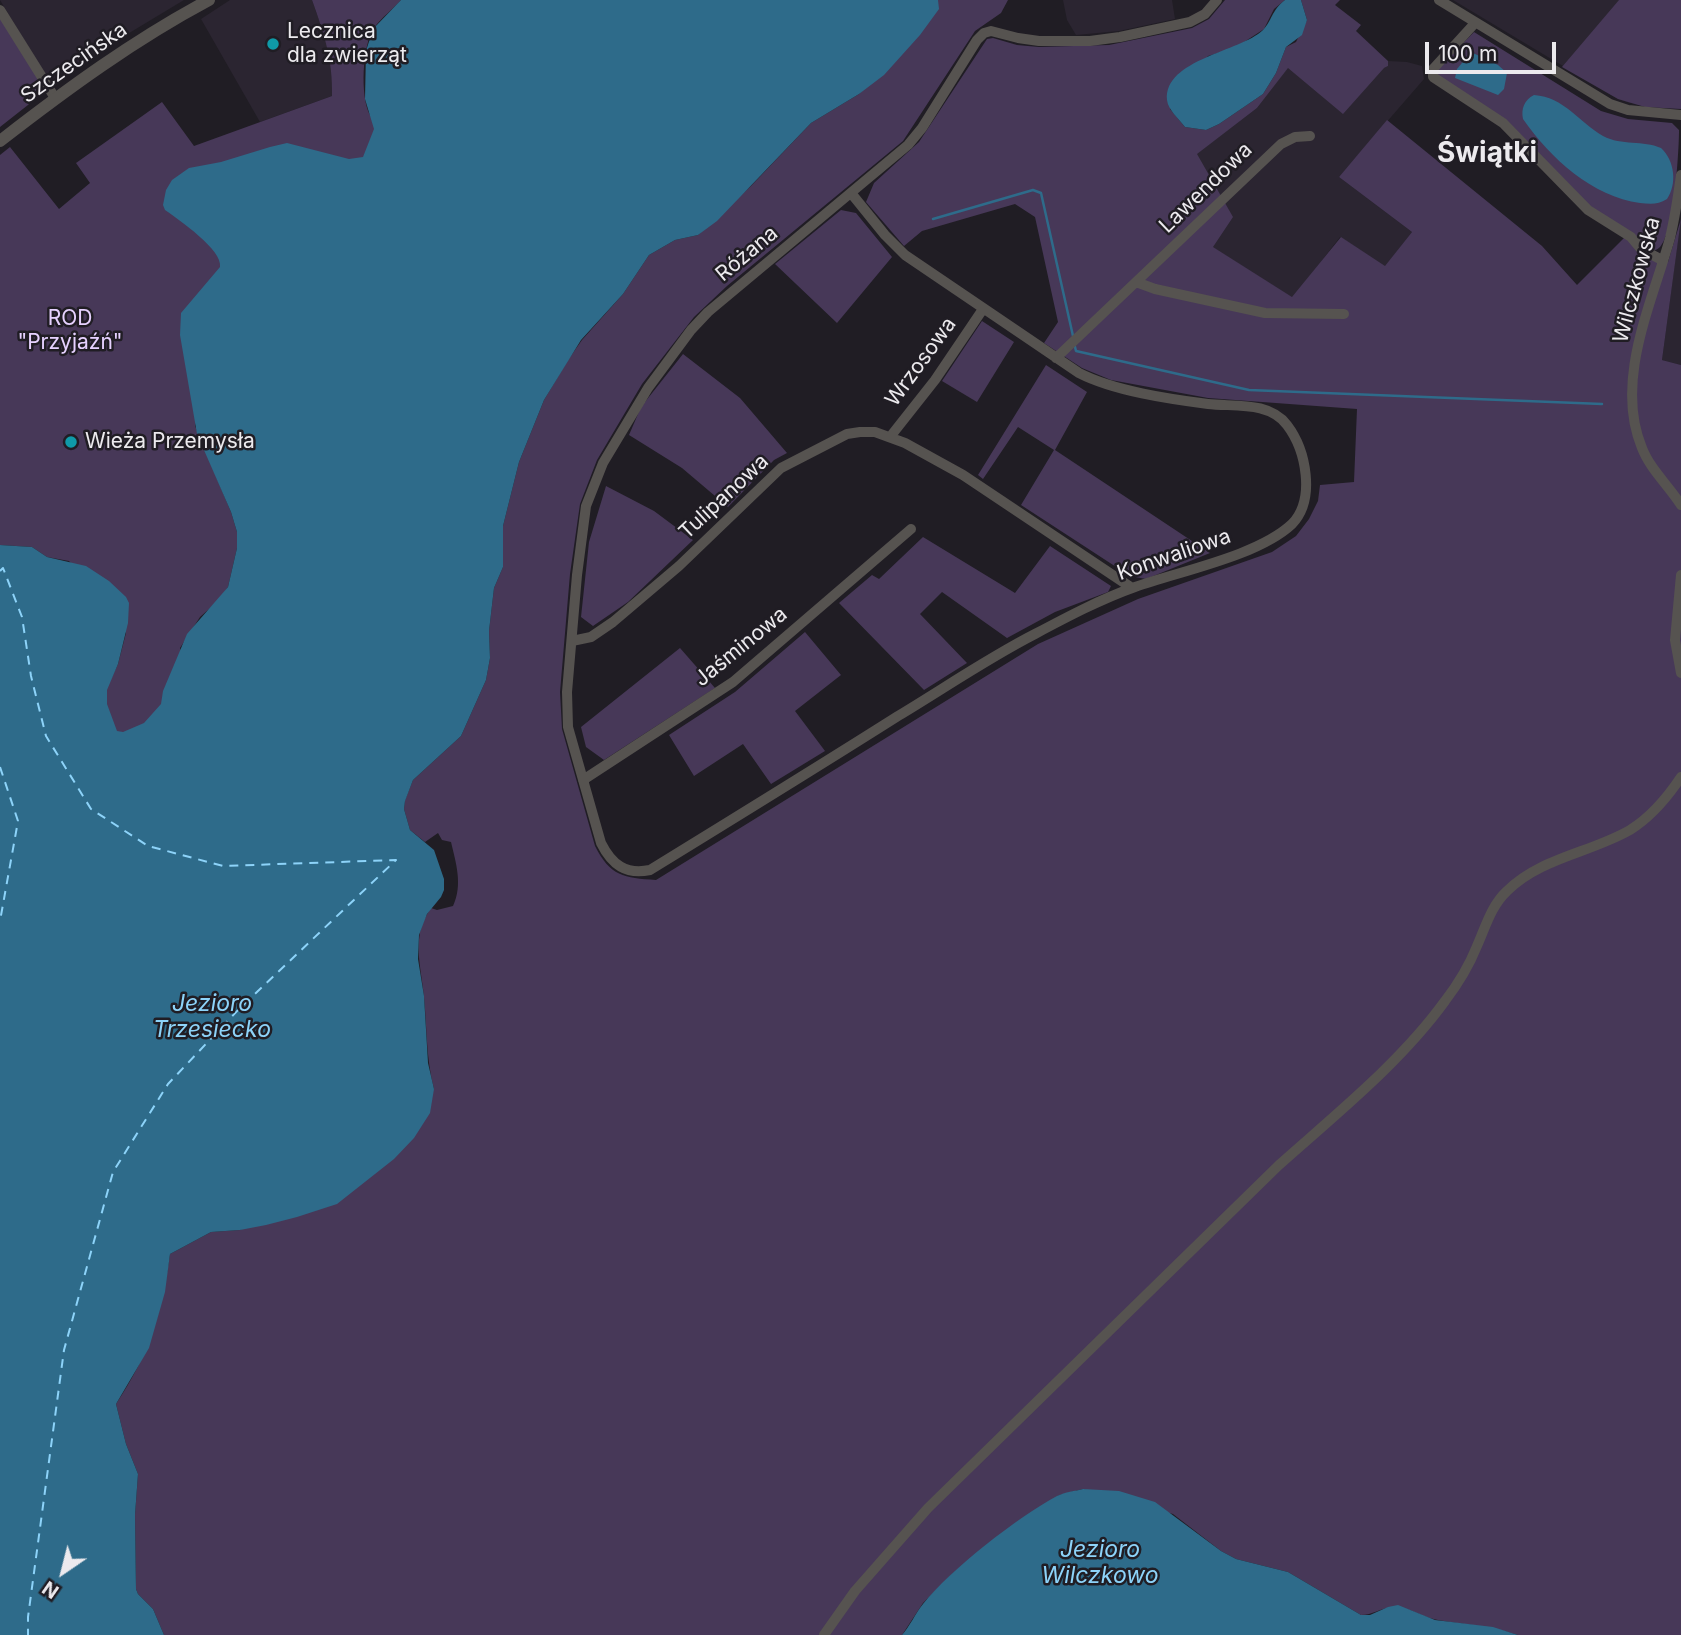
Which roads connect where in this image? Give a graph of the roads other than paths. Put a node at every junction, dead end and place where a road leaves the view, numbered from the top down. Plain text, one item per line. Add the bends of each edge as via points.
1 (209, 0) edge
2 (1217, 0) edge
3 (1439, 0) edge
4 (0, 10) edge
5 (1475, 23) junction
6 (55, 98) junction
7 (1681, 115) edge
8 (1310, 136) dead end
9 (0, 141) edge
10 (1681, 175) edge
11 (851, 193) junction
12 (1662, 260) junction
13 (1136, 282) junction
14 (983, 309) junction
15 (1344, 314) dead end
16 (1056, 358) junction
17 (890, 437) junction
18 (1681, 505) edge
19 (911, 529) dead end
20 (1681, 575) edge
21 (1132, 588) junction
22 (572, 641) junction
23 (1681, 673) edge
24 (1681, 777) edge
25 (583, 780) junction
26 (824, 1635) edge

1 - 6 street, Szczecińska via 133,43
2 - 11 street, Różana via 1205,14 1189,22 1108,39 1039,41 984,33 914,138
3 - 5 street
4 - 6 street
5 - 7 street via 1610,104
5 - 12 street via 1433,69 1433,77 1503,123 1588,210
6 - 9 street, Szczecińska
8 - 13 street, Lawendowa via 1281,144
10 - 12 street, Wilczkowska via 1677,209
11 - 14 street, Konwaliowa via 901,252
11 - 22 street, Różana via 708,312 648,388 603,463 586,506
12 - 18 street, Wilczkowska via 1634,372 1634,408 1638,437 1649,462
13 - 15 street via 1265,313
13 - 16 street, Lawendowa
14 - 16 street, Konwaliowa
14 - 17 street, Wrzosowa
16 - 21 street, Konwaliowa via 1110,386 1269,412 1289,427 1298,448 1306,498 1293,522 1278,535 1237,554
17 - 21 street, Tulipanowa via 963,475
17 - 22 street, Tulipanowa via 847,434 780,468 679,566 613,622 591,637
19 - 25 street, Jaśminowa via 733,682
20 - 23 street via 1675,640
21 - 25 street, Konwaliowa via 1030,636 650,870 622,869 608,857
22 - 25 street, Różana via 568,727
24 - 26 street via 1658,806 1630,830 1533,871 1509,888 1492,908 1458,983 1424,1027 928,1508 855,1591

